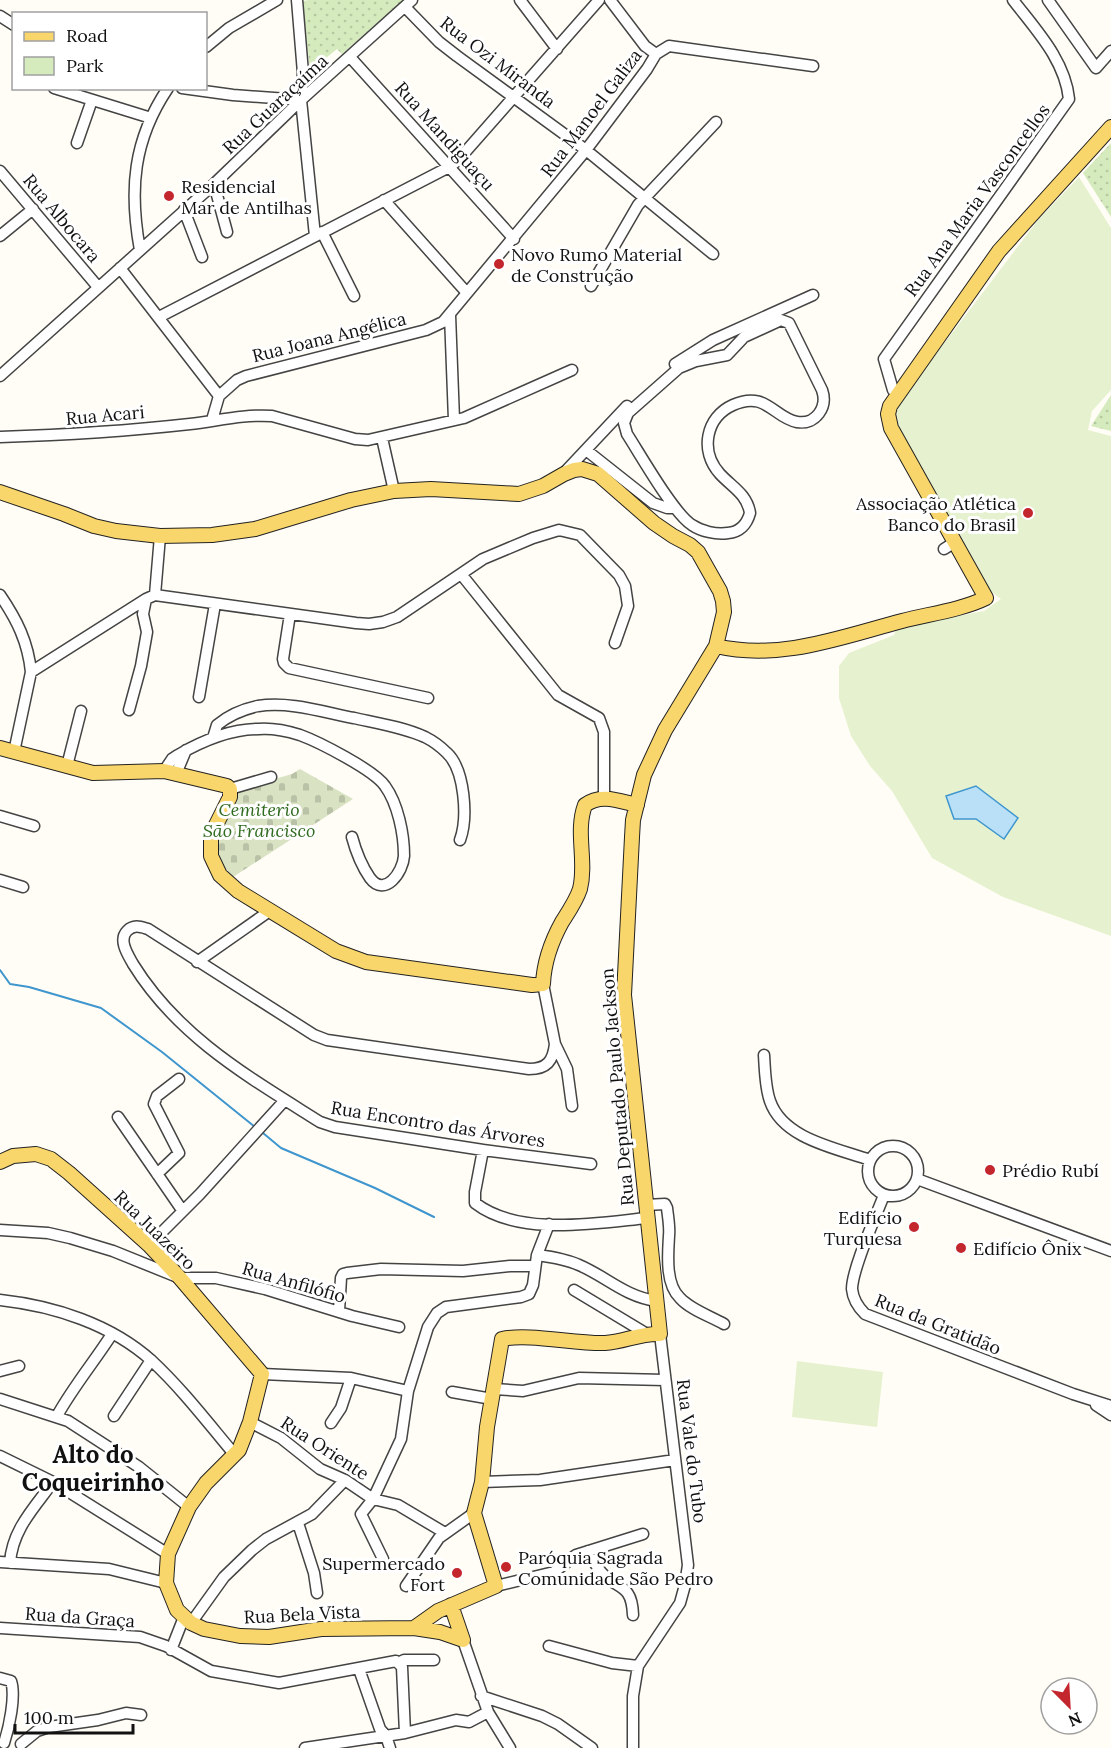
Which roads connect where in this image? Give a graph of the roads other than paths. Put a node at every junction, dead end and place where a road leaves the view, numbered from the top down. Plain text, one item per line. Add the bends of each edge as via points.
1 (277, 0) edge
2 (297, 0) edge
3 (520, 0) edge
4 (599, 0) edge
5 (610, 0) edge
6 (1013, 0) edge
7 (1048, 0) edge
8 (408, 3) edge
9 (207, 46) edge
10 (557, 49) junction
11 (1111, 51) edge
12 (656, 54) junction
13 (350, 57) junction
14 (813, 66) dead end
15 (60, 90) edge
16 (167, 90) edge
17 (197, 90) edge
18 (514, 96) junction
19 (92, 100) junction
20 (301, 100) junction
21 (151, 118) junction
22 (716, 122) dead end
23 (1111, 127) edge
24 (77, 143) dead end
25 (586, 150) junction
26 (451, 166) junction
27 (0, 171) edge
28 (214, 184) junction
29 (645, 197) junction
30 (384, 200) junction
31 (33, 209) junction
32 (184, 210) junction
33 (226, 232) dead end
34 (319, 234) junction
35 (0, 237) edge
36 (514, 239) junction
37 (140, 250) junction
38 (713, 254) dead end
39 (202, 257) dead end
40 (120, 267) junction
41 (591, 286) dead end
42 (98, 287) junction
43 (467, 293) junction
44 (813, 295) dead end
45 (354, 296) dead end
46 (450, 315) junction
47 (159, 317) junction
48 (572, 370) dead end
49 (0, 376) edge
50 (895, 392) junction
51 (219, 396) junction
52 (212, 420) junction
53 (454, 420) junction
54 (0, 437) edge
55 (382, 438) junction
56 (586, 450) junction
57 (564, 474) junction
58 (394, 491) junction
59 (0, 492) edge
60 (675, 508) junction
61 (160, 536) junction
62 (461, 574) junction
63 (0, 595) edge
64 (151, 597) junction
65 (215, 604) junction
66 (290, 614) junction
67 (615, 643) dead end
68 (716, 646) junction
69 (31, 672) junction
70 (200, 697) dead end
71 (428, 698) dead end
72 (129, 710) dead end
73 (81, 711) dead end
74 (213, 738) junction
75 (0, 748) edge
76 (14, 752) junction
77 (67, 766) junction
78 (170, 772) junction
79 (271, 777) dead end
80 (230, 789) junction
81 (604, 798) junction
82 (630, 803) junction
83 (0, 816) edge
84 (34, 826) dead end
85 (352, 837) dead end
86 (460, 840) dead end
87 (0, 880) edge
88 (23, 886) dead end
89 (271, 910) junction
90 (197, 962) junction
91 (543, 984) junction
92 (555, 1044) junction
93 (764, 1055) dead end
94 (179, 1079) dead end
95 (285, 1100) junction
96 (572, 1106) dead end
97 (118, 1117) dead end
98 (483, 1150) junction
99 (870, 1160) junction
100 (0, 1162) edge
101 (591, 1164) dead end
102 (157, 1174) junction
103 (917, 1179) junction
104 (884, 1195) junction
105 (183, 1210) junction
106 (646, 1211) junction
107 (549, 1224) junction
108 (0, 1230) edge
109 (149, 1245) junction
110 (1111, 1251) edge
111 (536, 1261) junction
112 (180, 1278) junction
113 (574, 1290) dead end
114 (0, 1300) edge
115 (656, 1301) junction
116 (339, 1311) junction
117 (724, 1324) dead end
118 (399, 1327) dead end
119 (112, 1334) junction
120 (653, 1334) junction
121 (151, 1360) junction
122 (19, 1366) dead end
123 (0, 1371) edge
124 (262, 1374) junction
125 (351, 1378) junction
126 (665, 1380) junction
127 (408, 1391) junction
128 (452, 1392) dead end
129 (493, 1394) junction
130 (0, 1399) edge
131 (1085, 1399) junction
132 (1111, 1406) edge
133 (1111, 1415) edge
134 (57, 1416) junction
135 (114, 1416) dead end
136 (250, 1422) junction
137 (331, 1423) dead end
138 (235, 1455) junction
139 (0, 1456) edge
140 (675, 1460) junction
141 (345, 1480) junction
142 (53, 1482) junction
143 (482, 1482) junction
144 (374, 1499) junction
145 (189, 1507) junction
146 (474, 1513) junction
147 (298, 1523) junction
148 (445, 1533) junction
149 (643, 1534) dead end
150 (588, 1551) junction
151 (168, 1554) junction
152 (382, 1559) dead end
153 (5, 1563) edge
154 (166, 1583) junction
155 (496, 1586) junction
156 (406, 1587) dead end
157 (317, 1593) dead end
158 (451, 1605) junction
159 (633, 1615) dead end
160 (187, 1620) junction
161 (0, 1628) edge
162 (414, 1628) junction
163 (463, 1640) junction
164 (549, 1646) dead end
165 (171, 1650) junction
166 (435, 1660) dead end
167 (400, 1665) junction
168 (638, 1666) junction
169 (359, 1669) junction
170 (0, 1678) edge
171 (481, 1696) junction
172 (488, 1712) junction
173 (141, 1715) dead end
174 (405, 1733) junction
175 (386, 1736) junction
176 (2, 1743) edge
177 (25, 1746) edge
178 (305, 1748) edge
179 (390, 1748) edge
180 (510, 1748) edge
181 (592, 1748) edge
182 (633, 1748) edge

1 - 9 street via 229,28
2 - 20 street via 303,73
3 - 10 street
4 - 10 street
5 - 12 street via 645,46
6 - 50 street, Rua Ana Maria Vasconcellos via 1053,54 1068,84 1069,99 884,359
7 - 11 street via 1096,68
8 - 13 street, Rua Guaraçaíma
8 - 18 street, Rua Ozi Miranda via 439,42
10 - 18 street
12 - 14 street, Rua Manoel Galiza via 669,46
12 - 25 street, Rua Manoel Galiza
13 - 20 street, Rua Guaraçaíma
13 - 26 street, Rua Mandiguaçu
15 - 19 street
16 - 21 street
17 - 20 street
18 - 25 street, Rua Ozi Miranda
18 - 26 street
19 - 21 street
19 - 24 street
20 - 28 street, Rua Guaraçaíma
20 - 34 street
21 - 37 street via 140,143 136,171 134,215
22 - 29 street
23 - 50 main road via 999,251
25 - 29 street, Rua Ozi Miranda
25 - 36 street, Rua Manoel Galiza
26 - 30 street
26 - 36 street, Rua Mandiguaçu
27 - 31 street, Rua Albocara
28 - 32 street, Rua Guaraçaíma
28 - 33 street
29 - 38 street, Rua Ozi Miranda
29 - 41 street
30 - 34 street
30 - 43 street
31 - 35 street
31 - 42 street, Rua Albocara
32 - 37 street, Rua Guaraçaíma
32 - 39 street
34 - 45 street
34 - 47 street
36 - 43 street, Rua Manoel Galiza
37 - 40 street, Rua Guaraçaíma
40 - 42 street, Rua Guaraçaíma
40 - 47 street
42 - 49 street, Rua Guaraçaíma
43 - 46 street, Rua Manoel Galiza
44 - 56 street via 713,340 674,364 640,393
46 - 51 street, Rua Joana Angélica via 426,330 246,376
46 - 53 street
47 - 51 street
48 - 53 street, Rua Acari
50 - 68 main road via 888,414 891,428 949,546 986,598 792,649 740,651
51 - 52 street
52 - 54 street, Rua Acari
52 - 55 street, Rua Acari via 272,416 355,439
53 - 55 street, Rua Acari
55 - 58 street
56 - 57 street
56 - 60 street via 653,503
57 - 58 main road via 519,494
57 - 68 main road, Rua Deputado Paulo Jackson via 582,469 598,474 654,523 698,552 723,601
58 - 61 main road via 231,534
59 - 61 main road via 94,526
60 - 60 street via 692,525 714,532 738,531 748,520 746,498 719,473 709,453 709,429 724,410 747,401 758,402 787,419 802,422 820,412 825,398 787,321 781,320 744,337 727,355 679,368 625,418 627,434
61 - 64 street
62 - 66 street via 408,611 383,622
62 - 67 street via 483,559 546,533 559,530 580,535 625,585 628,606
62 - 81 street via 558,696 599,718 604,732
63 - 69 street via 25,638
64 - 65 street
64 - 69 street
64 - 72 street via 143,614 145,644
65 - 66 street
65 - 70 street
66 - 71 street via 284,659 289,668
68 - 82 main road, Rua Deputado Paulo Jackson via 665,730
69 - 76 street
73 - 77 street
74 - 78 street via 186,750
74 - 85 street via 236,731 284,731 314,742 378,779 390,794 402,836 404,860 392,882 375,884 356,855
74 - 86 street via 217,725 231,716 274,705 304,708 425,737 448,754 458,768 465,822
75 - 76 main road
76 - 77 main road
77 - 78 main road via 119,778
78 - 80 main road
79 - 80 street
80 - 89 main road via 211,835 214,866 238,891
81 - 82 main road
81 - 91 main road via 591,801 583,812 579,890 549,950
82 - 106 main road, Rua Deputado Paulo Jackson via 632,837 624,995
83 - 84 street
87 - 88 street
89 - 90 street
89 - 91 main road via 336,951 366,962
90 - 92 street, Rua Encontro das Árvores via 327,1040 529,1069 544,1067 552,1059
90 - 95 street, Rua Encontro das Árvores via 148,929 132,927 124,934 127,953 143,980 192,1035
91 - 92 street
92 - 96 street via 567,1069
93 - 99 street via 770,1101 786,1126
94 - 102 street via 157,1096 154,1104 179,1153
95 - 98 street, Rua Encontro das Árvores via 328,1125
95 - 105 street
97 - 102 street
98 - 101 street, Rua Encontro das Árvores
98 - 107 street via 475,1203 519,1221
99 - 103 street via 874,1153 890,1146 906,1149 916,1162
99 - 104 street via 871,1185
100 - 109 main road, Rua Juazeiro via 22,1154 51,1160
102 - 105 street
103 - 104 street via 898,1196
103 - 110 street
104 - 131 street, Rua da Gratidão via 853,1280 853,1296 859,1309 871,1318
105 - 109 street
106 - 107 street via 576,1225
106 - 115 main road, Rua Vale do Tubo
106 - 117 street via 661,1203 667,1208 673,1288 679,1298
107 - 111 street
108 - 112 street via 70,1238
109 - 112 main road, Rua Juazeiro
111 - 115 street via 560,1258 578,1264 624,1292
111 - 116 street via 463,1271 402,1269 347,1273 341,1278
111 - 127 street via 533,1285 527,1296 446,1307 437,1313 428,1327
112 - 116 street, Rua Anfilófio via 217,1275
112 - 124 main road, Rua Juazeiro
113 - 120 street
114 - 119 street via 52,1309
115 - 120 main road, Rua Vale do Tubo
116 - 118 street, Rua Anfilófio
119 - 121 street
119 - 134 street
120 - 126 street, Rua Vale do Tubo
120 - 129 main road via 602,1343 502,1339
121 - 135 street
121 - 138 street
122 - 123 street
124 - 125 street
124 - 136 main road
125 - 127 street
125 - 137 street via 341,1408
126 - 129 street via 579,1378
126 - 140 street, Rua Vale do Tubo
127 - 144 street via 401,1439
128 - 129 street
129 - 143 main road
130 - 134 street
131 - 132 street, Rua da Gratidão
131 - 133 street, Rua da Gratidão
134 - 145 street via 139,1467
136 - 138 main road
136 - 141 street, Rua Oriente via 281,1437 320,1469
138 - 145 main road via 206,1483
139 - 142 street
140 - 143 street via 540,1480
140 - 168 street, Rua Vale do Tubo via 687,1545 685,1585 680,1603
141 - 144 street, Rua Oriente
141 - 147 street via 324,1504
142 - 151 street
142 - 153 street via 19,1528
143 - 146 main road
144 - 148 street, Rua Oriente via 398,1505
144 - 152 street via 361,1514
145 - 151 main road
146 - 148 street
146 - 155 main road
147 - 157 street
147 - 160 street via 252,1550
148 - 156 street
149 - 150 street
150 - 155 street via 569,1558 554,1572
150 - 159 street via 601,1572 627,1592
151 - 154 main road
153 - 154 street via 109,1569
154 - 160 main road via 177,1610
155 - 158 main road
158 - 162 main road
158 - 163 main road
160 - 162 main road, Rua Bela Vista via 222,1634 255,1637 321,1629
160 - 165 street
161 - 165 street, Rua da Graça via 140,1637
162 - 163 main road, Rua Bela Vista
163 - 171 street
164 - 168 street
165 - 169 street, Rua da Graça via 211,1671 279,1683
166 - 167 street, Rua da Graça via 404,1660
167 - 169 street, Rua da Graça via 396,1661
167 - 174 street
168 - 182 street, Rua Vale do Tubo via 633,1696
169 - 175 street
170 - 176 street via 11,1681 13,1689 8,1732
171 - 172 street
171 - 181 street via 542,1716
172 - 174 street via 469,1722 456,1720
172 - 180 street
173 - 177 street via 126,1713 49,1727 37,1731
174 - 175 street
175 - 178 street
175 - 179 street
176 - 177 street

